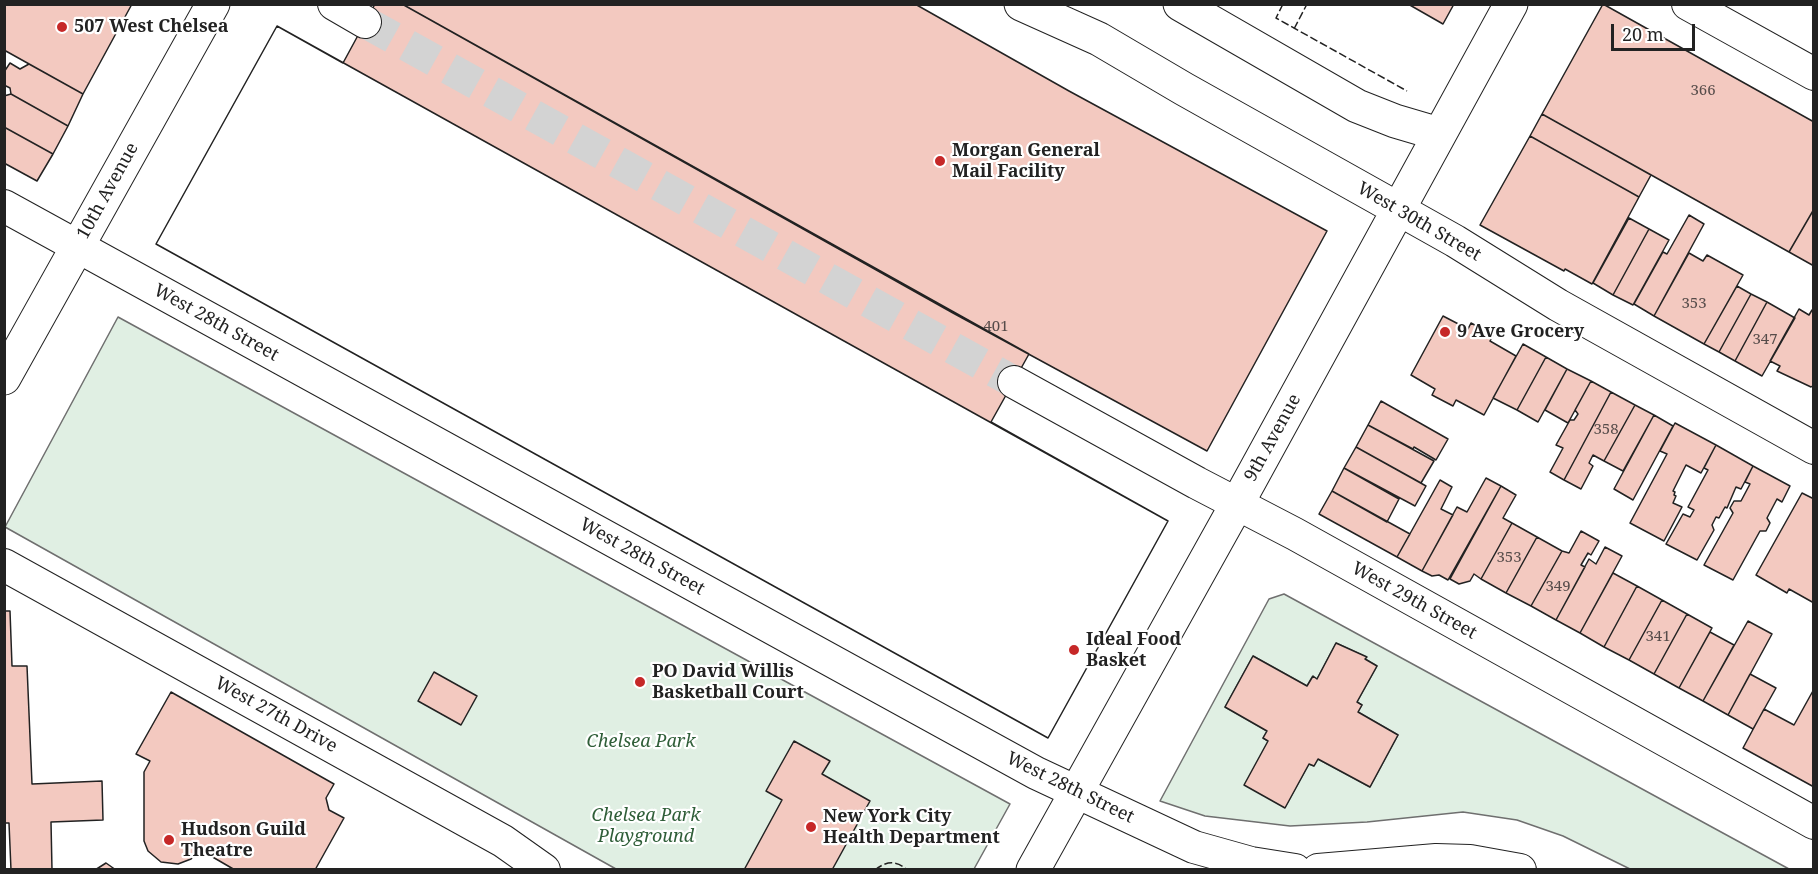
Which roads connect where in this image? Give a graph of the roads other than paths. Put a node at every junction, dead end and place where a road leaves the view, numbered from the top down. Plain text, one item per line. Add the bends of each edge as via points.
1 (213, 4) edge
2 (333, 4) edge
3 (1020, 4) edge
4 (1050, 4) edge
5 (1180, 4) edge
6 (1510, 4) edge
7 (1688, 4) edge
8 (365, 22) tunnel mouth
9 (1100, 39) junction
10 (1814, 74) edge
11 (1438, 134) junction
12 (4, 206) edge
13 (1398, 209) junction
14 (77, 246) junction
15 (4, 378) edge
16 (1014, 382) tunnel mouth
17 (1814, 448) edge
18 (1237, 504) junction
19 (4, 565) edge
20 (1076, 792) junction
21 (1814, 823) edge
22 (544, 870) edge
23 (1033, 870) edge
24 (1295, 870) edge
25 (1318, 870) edge
26 (1520, 870) edge

1 - 14 main road, 10th Avenue
2 - 8 street
3 - 9 main road, West 30th Street
4 - 9 main road
5 - 11 main road via 1357,106
6 - 11 main road, 9th Avenue
7 - 10 street
9 - 13 main road, West 30th Street
11 - 13 main road, 9th Avenue
12 - 14 street, West 28th Street
13 - 17 street, West 30th Street via 1558,305
13 - 18 main road, 9th Avenue
14 - 15 main road, 10th Avenue
14 - 20 street, West 28th Street via 1029,770
16 - 18 street, West 29th Street
18 - 20 main road, 9th Avenue
18 - 21 street, West 29th Street
19 - 22 street, West 27th Drive via 503,841
20 - 23 main road, 9th Avenue
20 - 24 street, West 28th Street via 1212,854
25 - 26 street via 1436,860 1470,861

